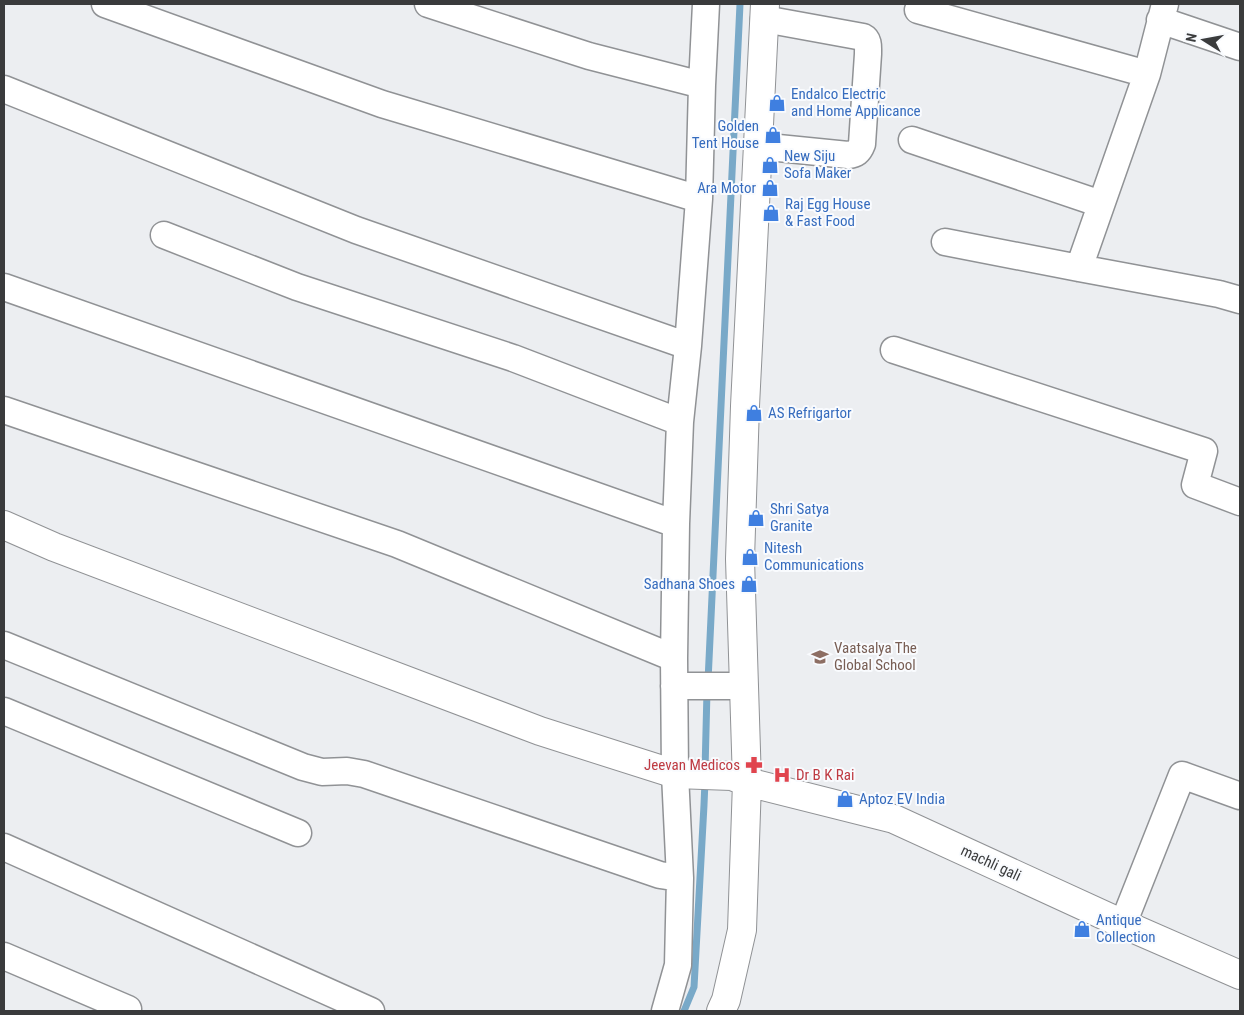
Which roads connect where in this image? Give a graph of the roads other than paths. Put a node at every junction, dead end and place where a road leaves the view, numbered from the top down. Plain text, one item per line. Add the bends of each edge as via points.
1 (106, 4) edge
2 (428, 4) edge
3 (706, 4) edge
4 (918, 10) dead end
5 (764, 12) edge
6 (1162, 12) edge
7 (1240, 47) edge
8 (1147, 74) junction
9 (702, 85) junction
10 (4, 89) edge
11 (912, 140) dead end
12 (758, 146) junction
13 (699, 200) junction
14 (1101, 204) junction
15 (164, 235) dead end
16 (945, 242) dead end
17 (1079, 268) junction
18 (4, 287) edge
19 (1240, 300) edge
20 (688, 346) junction
21 (894, 350) dead end
22 (4, 410) edge
23 (680, 422) junction
24 (1240, 502) edge
25 (676, 524) junction
26 (4, 525) edge
27 (4, 645) edge
28 (674, 658) junction
29 (680, 686) junction
30 (736, 686) junction
31 (4, 711) edge
32 (684, 775) junction
33 (740, 779) junction
34 (1240, 796) edge
35 (298, 834) dead end
36 (4, 847) edge
37 (680, 878) junction
38 (1123, 924) junction
39 (4, 956) edge
40 (1240, 975) edge
41 (128, 1009) dead end
42 (371, 1011) edge
43 (665, 1011) edge
44 (721, 1011) edge

1 - 13 street via 382,104
2 - 9 street via 589,56
3 - 9 street
4 - 8 street
5 - 12 street
5 - 12 street via 863,37 867,41 868,54 862,144 857,152 848,155
6 - 7 street
6 - 8 street
8 - 14 street
9 - 13 street
10 - 20 street via 356,230
11 - 14 street
12 - 30 street
13 - 20 street
14 - 17 street
15 - 23 street via 297,286 513,358
16 - 17 street
17 - 19 street
18 - 25 street
20 - 23 street
21 - 24 street via 1204,451 1196,485
22 - 28 street via 397,544
23 - 25 street
25 - 28 street
26 - 32 street, machli gali via 540,731
27 - 37 street via 303,767 322,772 364,774 660,875
28 - 29 street
29 - 30 street
29 - 32 street
30 - 33 street
31 - 35 street
32 - 33 street, machli gali
32 - 37 street
33 - 38 street, machli gali via 894,819
33 - 44 street via 742,930
34 - 38 street via 1182,775
36 - 42 street
37 - 43 street via 678,965
38 - 40 street, machli gali
39 - 41 street

